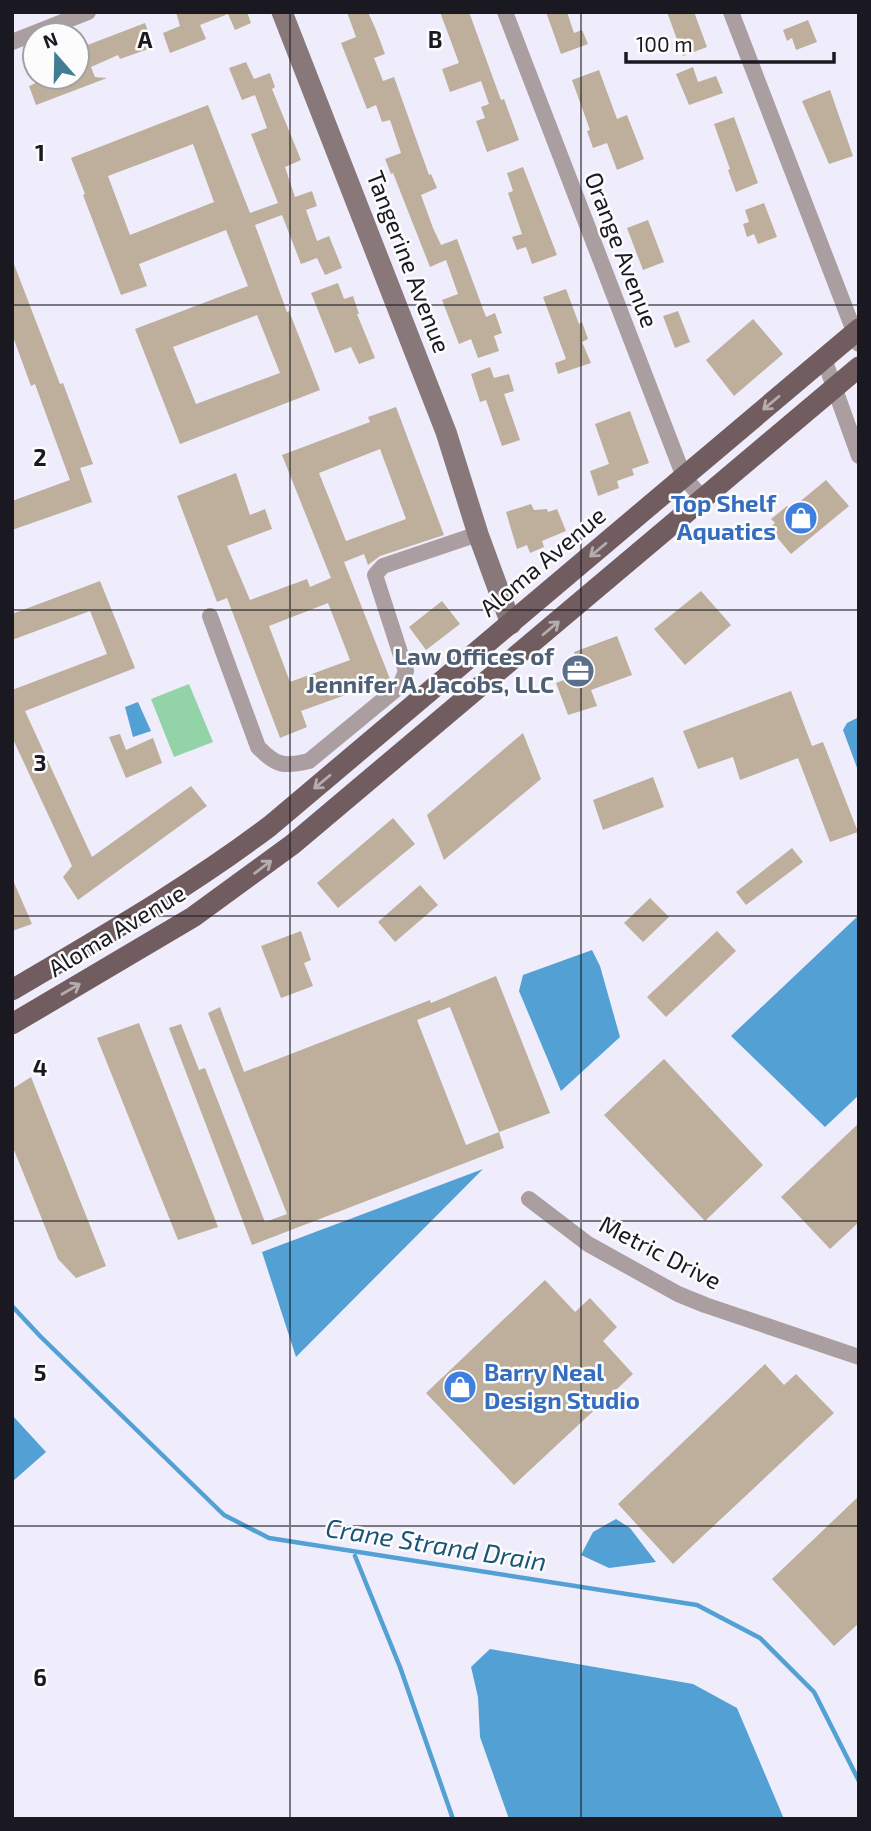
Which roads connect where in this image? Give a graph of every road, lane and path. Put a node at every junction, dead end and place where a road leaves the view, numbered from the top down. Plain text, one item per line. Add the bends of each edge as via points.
1 (88, 12) edge
2 (282, 12) edge
3 (505, 12) edge
4 (731, 12) edge
5 (49, 19) edge
6 (12, 41) edge
7 (857, 336) edge
8 (824, 359) junction
9 (859, 367) edge
10 (834, 388) junction
11 (859, 456) edge
12 (684, 477) junction
13 (703, 499) junction
14 (478, 534) junction
15 (210, 617) dead end
16 (511, 624) junction
17 (431, 730) junction
18 (374, 738) junction
19 (358, 790) junction
20 (12, 990) edge
21 (12, 1024) edge
22 (530, 1199) dead end
23 (859, 1357) edge

1 - 5 street
2 - 14 street, Tangerine Avenue via 446,432
3 - 12 street, Orange Avenue
4 - 7 street
5 - 6 street
7 - 8 main road, Aloma Avenue
8 - 10 street
8 -> 12 main road, Aloma Avenue
9 - 10 main road, Aloma Avenue
10 - 11 street
10 - 13 main road, Aloma Avenue
12 - 13 street, Orange Avenue
12 -> 16 main road, Aloma Avenue
17 -> 13 main road, Aloma Avenue
14 - 15 street via 383,566 374,575 406,671 400,686 309,761 291,765 272,762 258,747
14 - 16 street, Tangerine Avenue
16 - 17 main road via 504,653 442,706 433,717
16 - 18 main road, Aloma Avenue
17 - 19 main road, Aloma Avenue
18 - 19 main road
18 -> 20 main road, Aloma Avenue via 210,870
21 -> 19 main road, Aloma Avenue via 204,909
22 - 23 street, Metric Drive via 589,1244 678,1294

